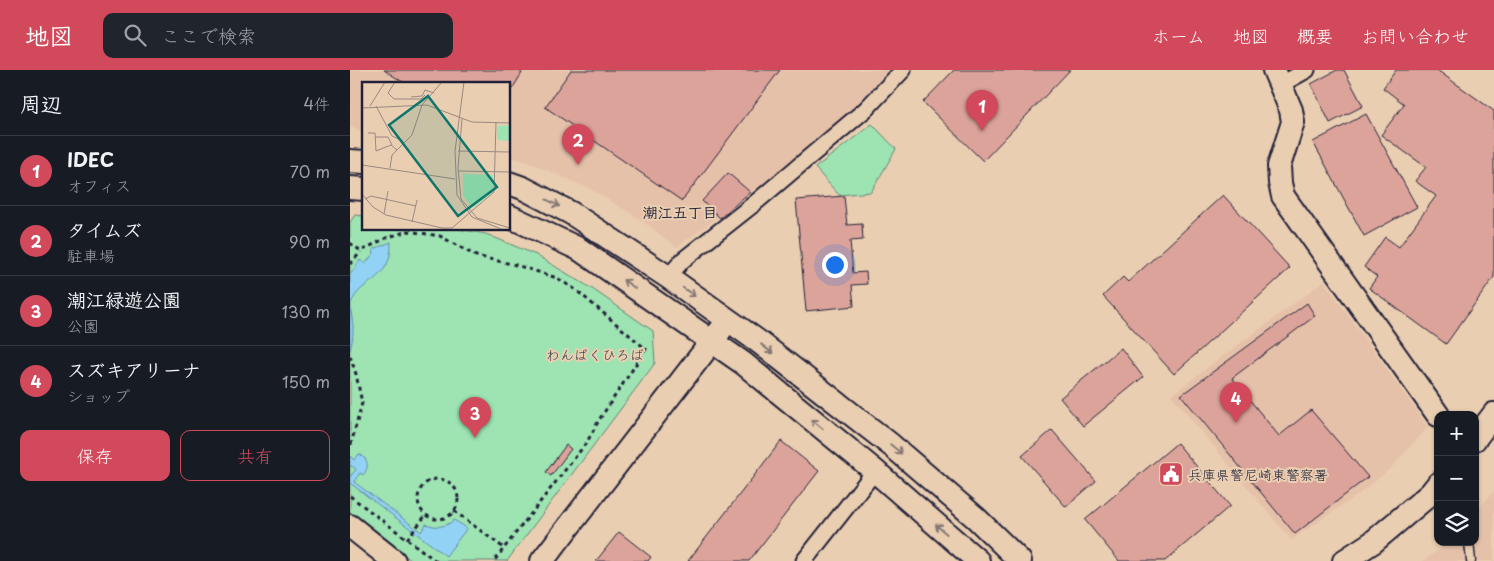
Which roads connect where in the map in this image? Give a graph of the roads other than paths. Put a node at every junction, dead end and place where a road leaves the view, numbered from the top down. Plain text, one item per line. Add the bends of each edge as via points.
1 (904, 70) edge
2 (1307, 70) edge
3 (1277, 78) edge
4 (510, 183) edge
5 (510, 216) edge
6 (668, 277) junction
7 (728, 320) junction
8 (712, 342) junction
9 (1435, 411) edge
10 (1494, 414) edge
11 (1479, 434) edge
12 (875, 471) junction
13 (1434, 489) edge
14 (350, 526) edge
15 (1470, 546) edge
16 (394, 561) edge
17 (542, 561) edge
18 (804, 561) edge
19 (978, 561) edge
20 (1020, 561) edge
21 (1344, 561) edge
22 (1471, 561) edge

1 - 6 street via 866,109 683,260
2 - 3 street
3 - 9 street via 1293,122 1279,166 1283,196
4 -> 6 street via 572,213
8 -> 5 street via 579,249
6 -> 7 street
7 - 8 street
7 -> 20 street via 891,445 976,518
12 -> 8 street via 743,363
8 - 17 street
10 - 11 street
12 - 18 street
19 -> 12 street
13 - 21 street via 1373,542
14 - 16 street
15 - 22 lane

